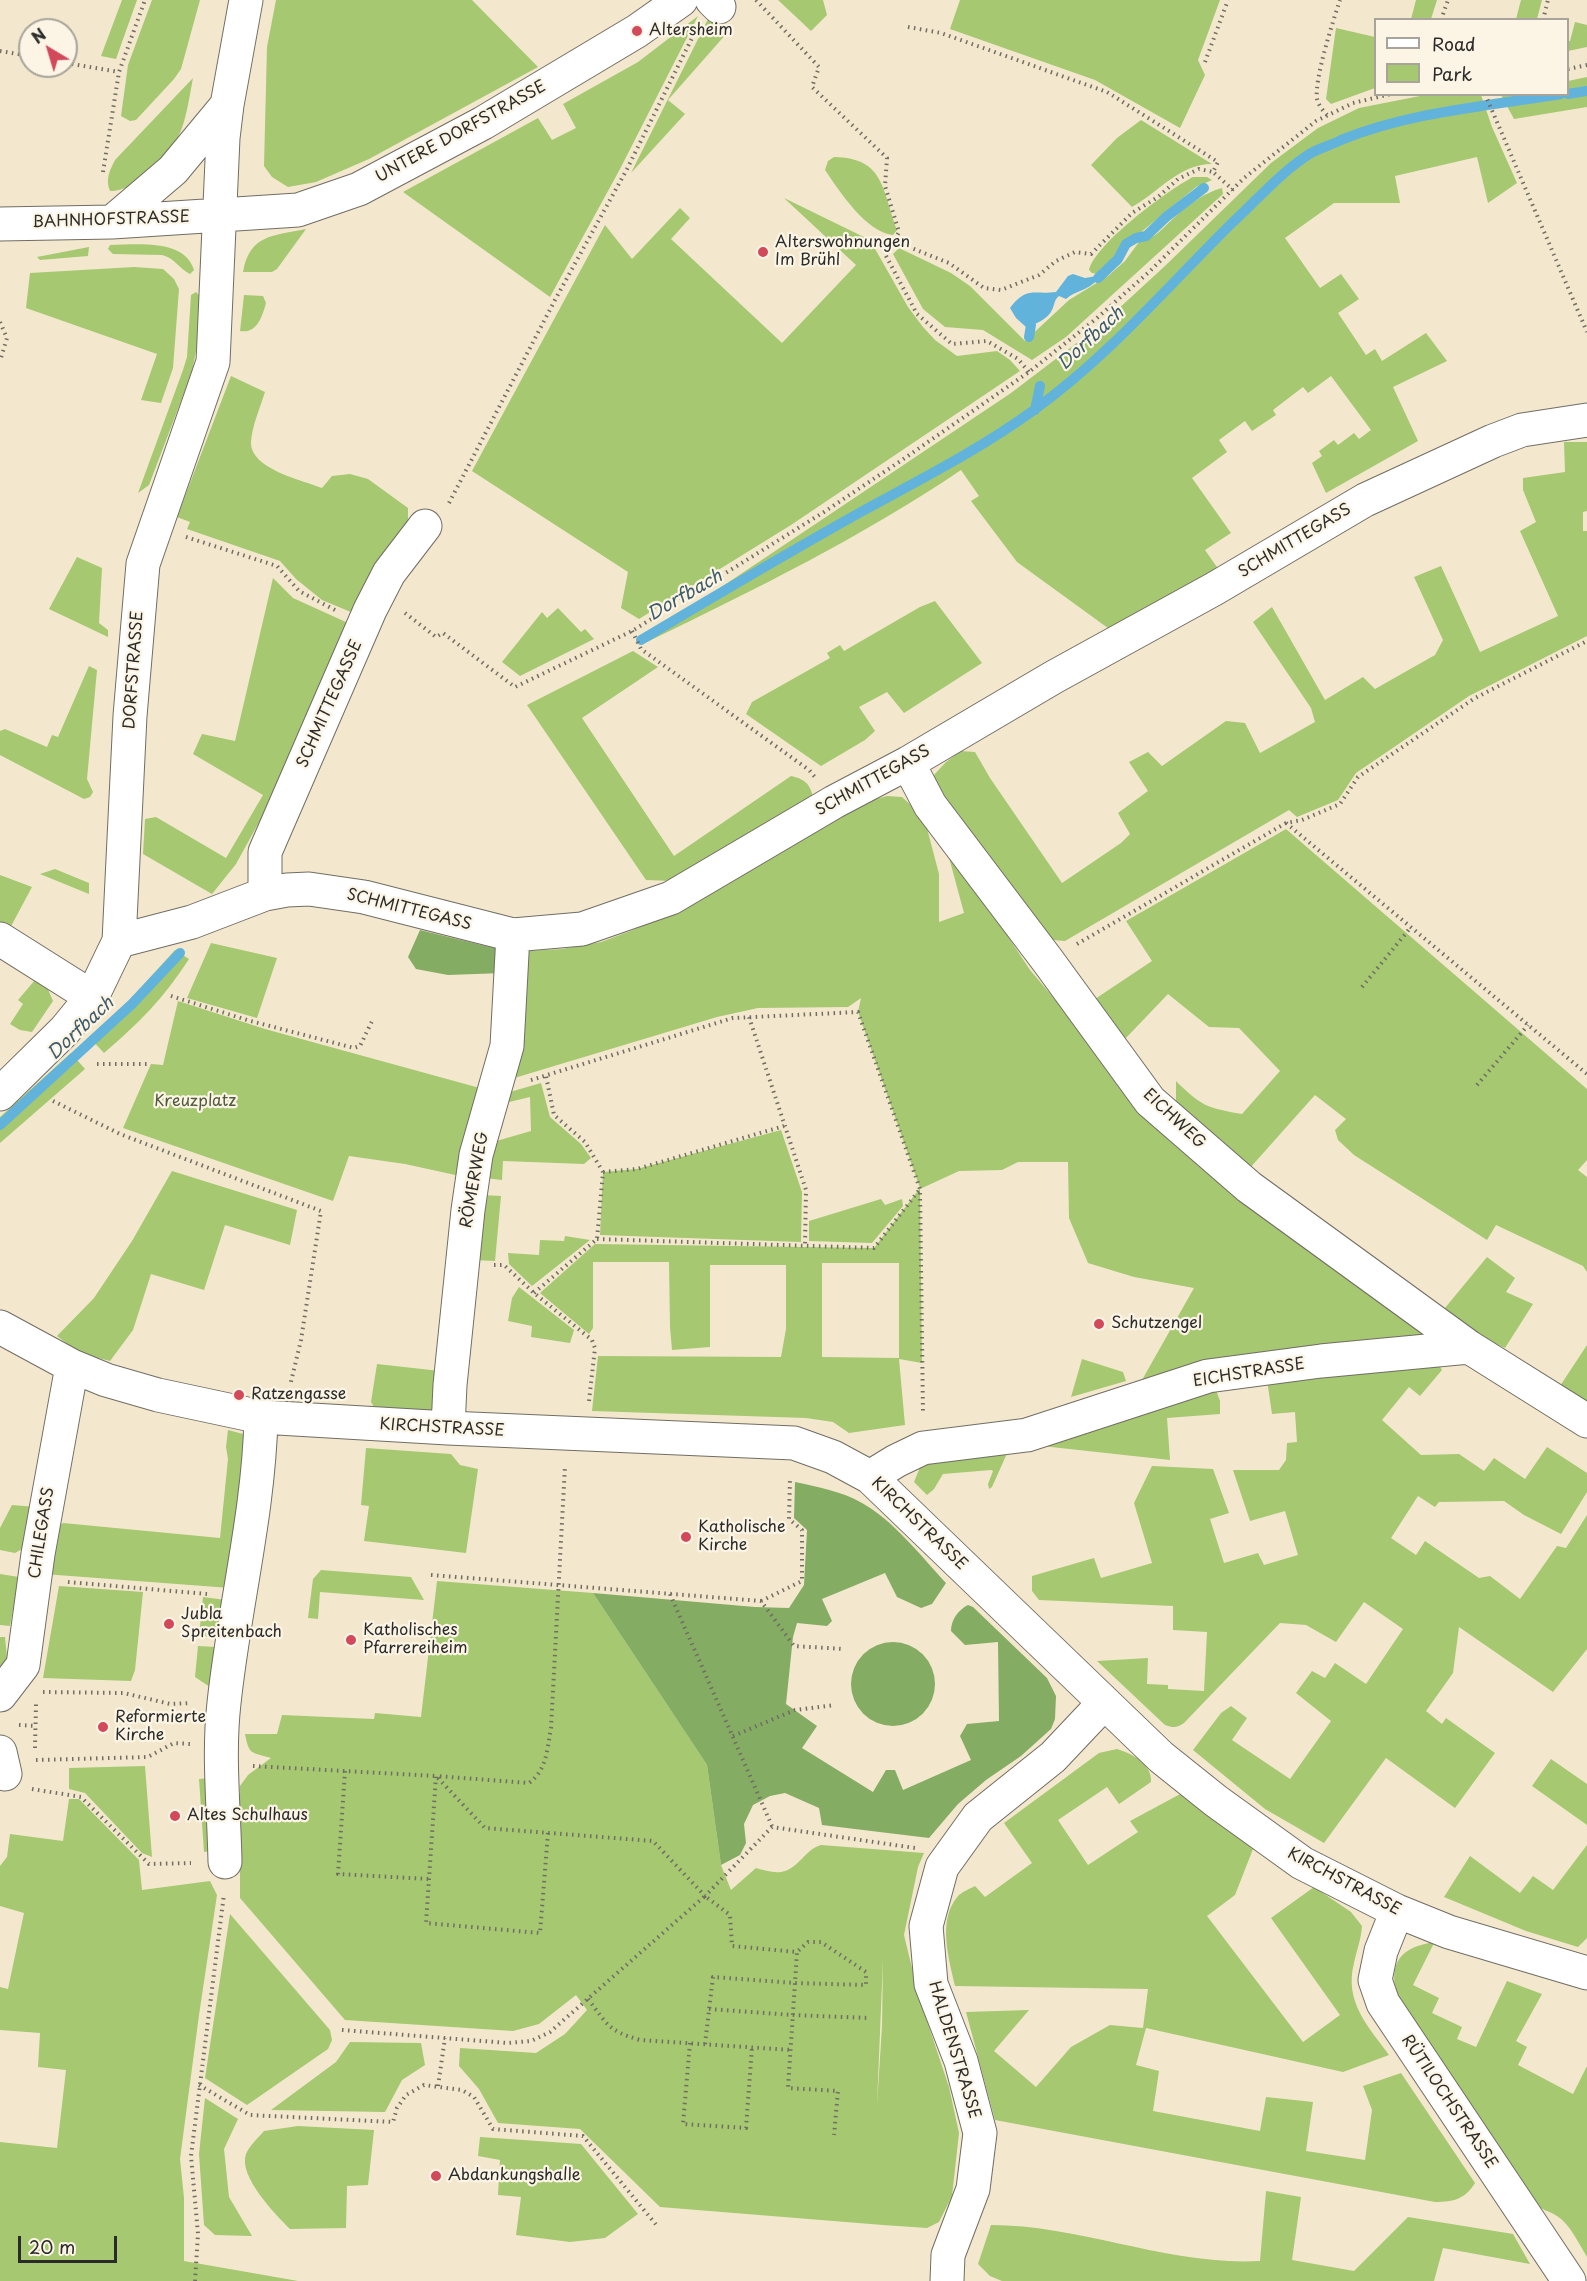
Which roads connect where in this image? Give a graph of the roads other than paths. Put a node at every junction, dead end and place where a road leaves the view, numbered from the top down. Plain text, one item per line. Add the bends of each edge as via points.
1 (246, 0) edge
2 (681, 0) edge
3 (227, 105) junction
4 (221, 215) junction
5 (112, 222) junction
6 (0, 224) edge
7 (1587, 420) edge
8 (425, 526) road end
9 (908, 763) junction
10 (265, 894) junction
11 (513, 935) junction
12 (0, 939) edge
13 (119, 941) junction
14 (92, 997) junction
15 (0, 1094) edge
16 (0, 1327) edge
17 (1469, 1347) junction
18 (72, 1366) junction
19 (261, 1417) junction
20 (1587, 1421) edge
21 (448, 1428) junction
22 (870, 1477) junction
23 (0, 1695) edge
24 (1104, 1704) junction
25 (224, 1877) road end
26 (1397, 1911) junction
27 (1587, 1973) edge
28 (947, 2281) edge
29 (1569, 2281) edge

1 - 3 street, DORFSTRASSE
2 - 4 street, UNTERE DORFSTRASSE via 483,123 359,189 298,210
3 - 4 street, DORFSTRASSE
3 - 5 street via 173,170
4 - 5 street, BAHNHOFSTRASSE
4 - 13 street, DORFSTRASSE via 213,363 142,564 129,726
5 - 6 street, BAHNHOFSTRASSE
7 - 9 street, SCHMITTEGASS via 1522,430 1365,500
8 - 10 street, SCHMITTEGASSE via 379,592 266,852
9 - 11 street, SCHMITTEGASS via 671,898 582,930
9 - 17 street, EICHWEG via 930,805 1150,1101 1249,1186
10 - 11 street, SCHMITTEGASS via 309,889 335,892
10 - 13 street, SCHMITTEGASS via 192,922
11 - 21 street, RÖMERWEG via 507,1046 476,1155 468,1209
12 - 14 street
13 - 14 street, DORFSTRASSE
14 - 15 street, DORFSTRASSE via 65,1030
16 - 18 street, KIRCHSTRASSE
17 - 20 street
17 - 22 street, EICHSTRASSE via 1208,1376 1027,1436 923,1439
18 - 19 street, KIRCHSTRASSE via 158,1395
18 - 23 street, CHILEGASS via 23,1665
19 - 21 street, KIRCHSTRASSE
19 - 25 street via 247,1549 224,1702
21 - 22 street, KIRCHSTRASSE via 794,1443 833,1457
22 - 24 street, KIRCHSTRASSE
24 - 26 street, KIRCHSTRASSE via 1161,1757 1302,1863
24 - 28 street, HALDENSTRASSE via 1053,1757 978,1817 942,1867 926,1926 931,1984 961,2061 980,2133 973,2189 948,2255
26 - 27 street, KIRCHSTRASSE via 1449,1932
26 - 29 street, RÜTILOCHSTRASSE via 1381,1951 1375,1980 1383,2003

